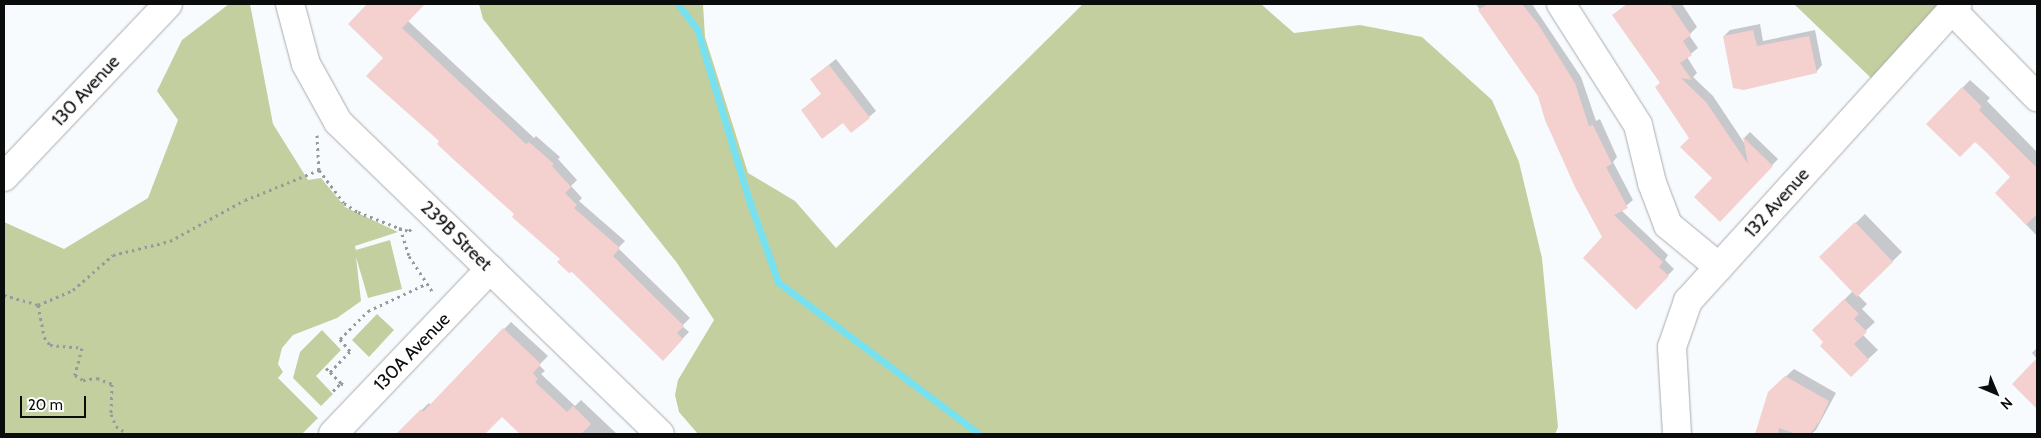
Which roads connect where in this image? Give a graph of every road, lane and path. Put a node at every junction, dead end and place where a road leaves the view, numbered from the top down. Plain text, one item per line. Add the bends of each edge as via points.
1 (168, 4) edge
2 (1561, 4) edge
3 (291, 7) edge
4 (1954, 7) edge
5 (2037, 97) edge
6 (319, 127) dead end
7 (319, 170) junction
8 (4, 178) edge
9 (418, 222) dead end
10 (400, 228) junction
11 (1719, 267) junction
12 (490, 269) junction
13 (426, 284) junction
14 (428, 288) dead end
15 (4, 295) edge
16 (38, 305) junction
17 (326, 368) dead end
18 (330, 372) junction
19 (341, 383) dead end
20 (128, 434) edge
21 (333, 434) edge
22 (660, 434) edge
23 (1677, 434) edge

1 - 8 street, 130 Avenue
2 - 11 street via 1638,125 1652,183 1668,225
3 - 12 street, 239B Street via 306,64 338,122
4 - 5 street
4 - 11 street, 132 Avenue
6 - 7 path via 316,138
7 - 10 path via 349,207
7 - 16 path via 245,200 170,241 113,255 73,290
9 - 10 path via 408,231
10 - 13 path via 409,256
11 - 23 street, 132 Avenue via 1688,301 1672,347
12 - 21 street, 130A Avenue
12 - 22 street, 239B Street
13 - 14 path
13 - 18 path via 368,311 340,340 350,351
15 - 16 path
16 - 20 path via 44,337 50,344 82,348 75,375 78,379 96,378 112,384 111,414 116,426
17 - 18 path
18 - 19 path

